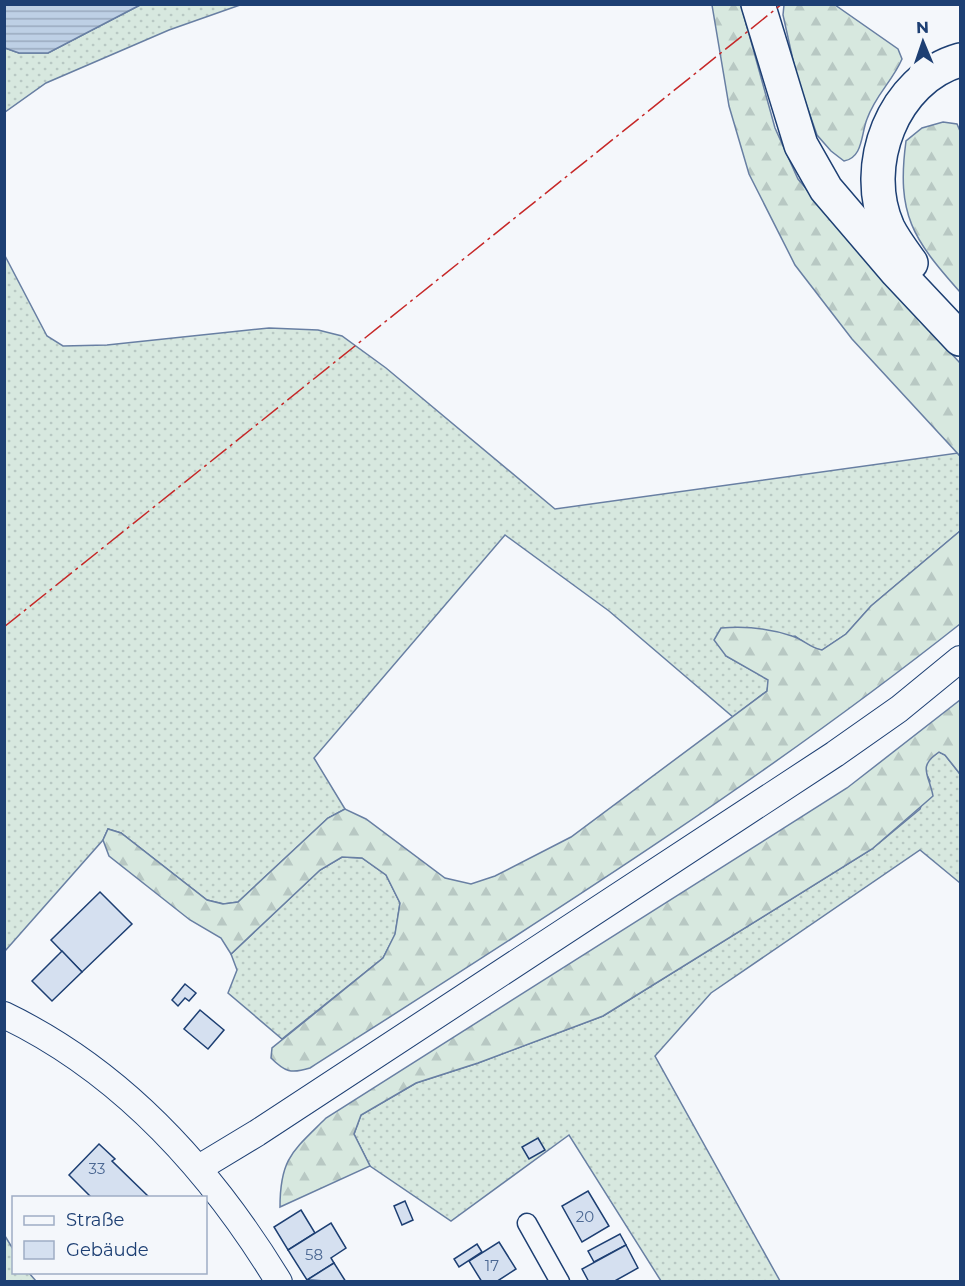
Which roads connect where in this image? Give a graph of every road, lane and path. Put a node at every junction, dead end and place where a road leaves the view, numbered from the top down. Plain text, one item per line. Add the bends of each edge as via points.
1 (758, 4) edge
2 (960, 60) edge
3 (960, 317) edge
4 (960, 339) edge
5 (960, 659) edge
6 (4, 1015) edge
7 (199, 1168) junction
8 (527, 1223) dead end
9 (279, 1281) edge
10 (560, 1281) edge

1 - 4 highway via 801,145 826,189
2 - 3 highway via 932,73 902,101 882,146 878,177 882,210 892,236
5 - 7 main road via 835,754
6 - 7 main road via 88,1066 156,1123
7 - 9 main road via 245,1226
8 - 10 street

